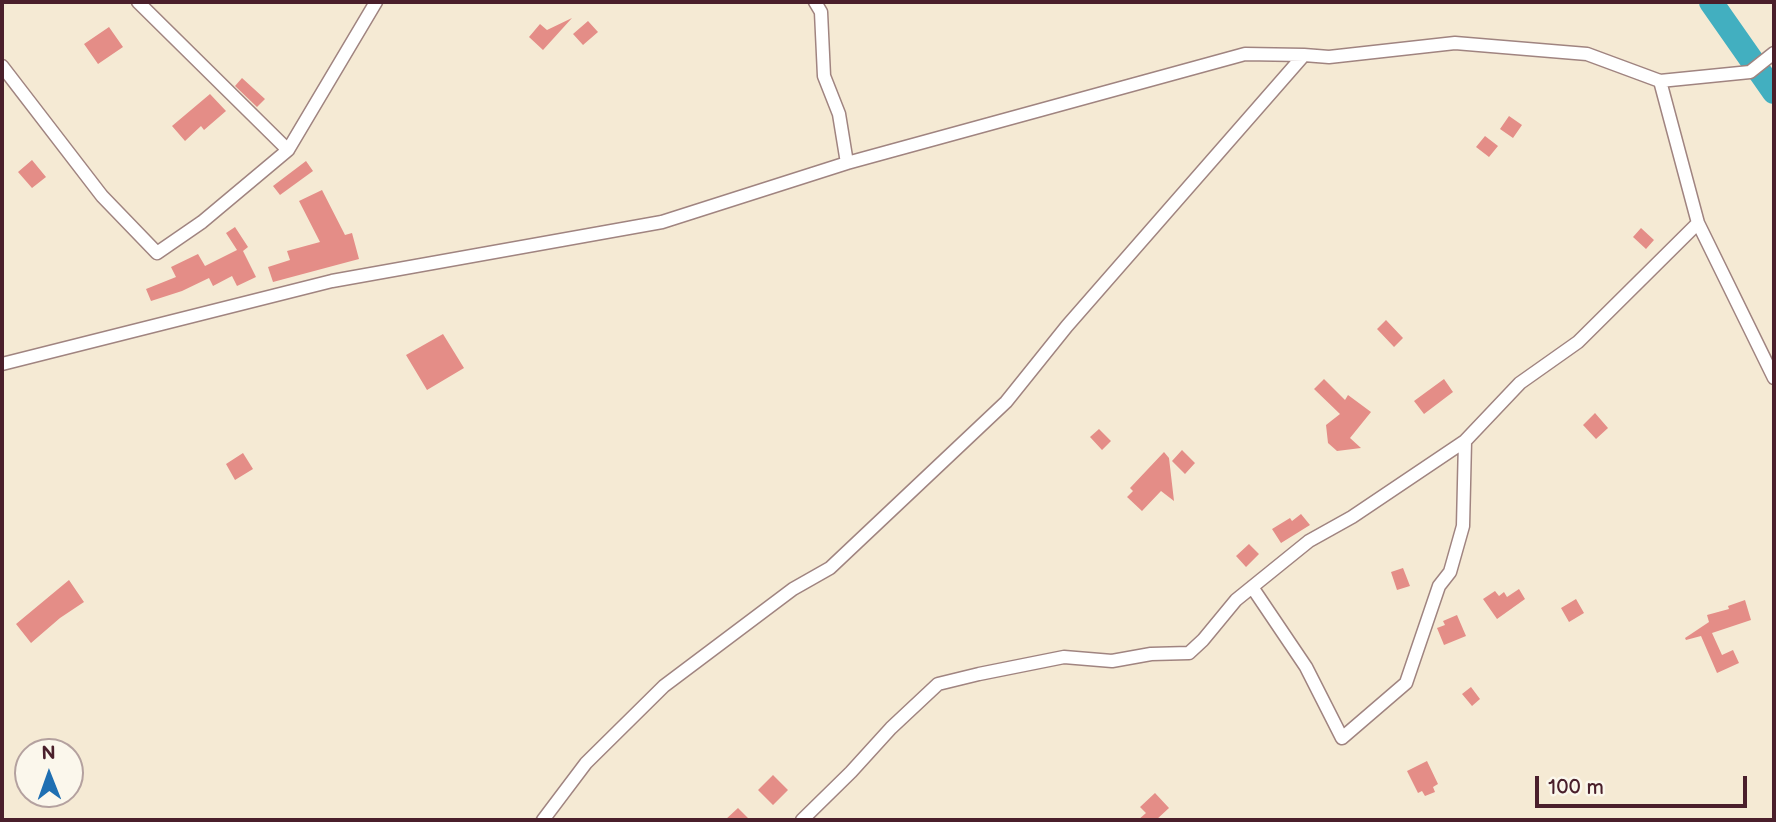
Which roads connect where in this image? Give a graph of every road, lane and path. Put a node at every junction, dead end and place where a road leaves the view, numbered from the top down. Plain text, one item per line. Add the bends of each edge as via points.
1 (138, 2) edge
2 (376, 2) edge
3 (815, 2) edge
4 (1774, 53) edge
5 (1304, 55) junction
6 (2, 66) edge
7 (1660, 81) junction
8 (288, 150) junction
9 (847, 163) junction
10 (1698, 223) junction
11 (2, 364) edge
12 (1774, 379) edge
13 (1465, 441) junction
14 (1252, 587) junction
15 (543, 820) edge
16 (802, 820) edge

1 - 8 street
2 - 8 street
3 - 9 street via 821,12 824,76 839,114
4 - 7 street via 1750,72
5 - 7 street via 1329,57 1455,43 1587,54
5 - 9 street via 1245,54
5 - 15 street via 1006,401 830,568 793,589 664,686 586,762
6 - 8 street via 102,196 157,253
7 - 10 street
9 - 11 street via 662,222 332,281
10 - 12 street
10 - 13 street via 1578,342 1520,383
13 - 14 street via 1309,541
13 - 14 street via 1463,526 1406,683 1342,738 1306,667
14 - 16 street via 1189,653 1112,661 1064,657 938,684

